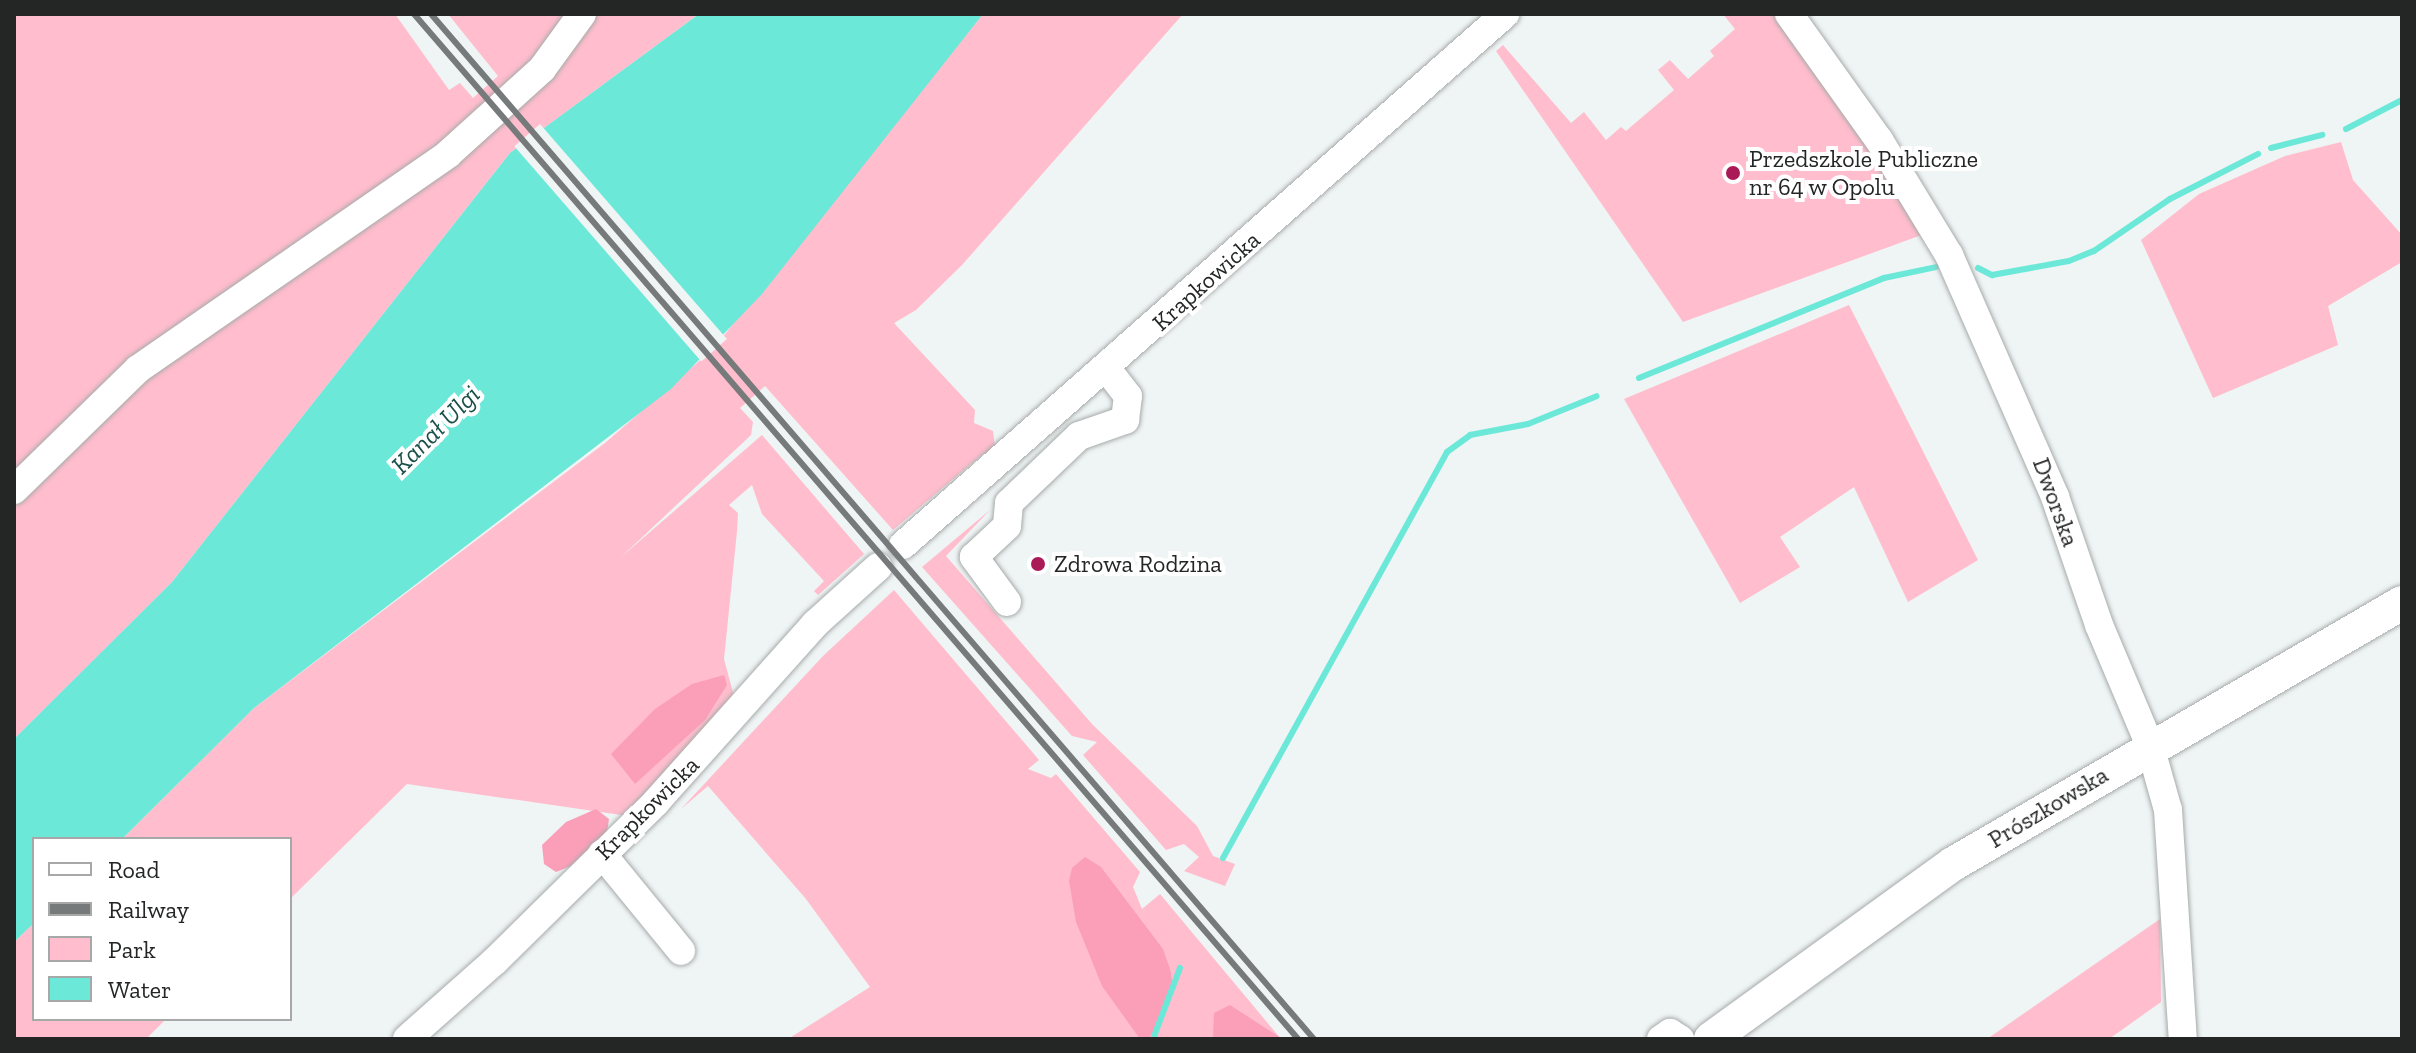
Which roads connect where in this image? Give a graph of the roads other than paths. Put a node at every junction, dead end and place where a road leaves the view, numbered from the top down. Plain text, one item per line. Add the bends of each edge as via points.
1 (582, 14) edge
2 (1505, 14) edge
3 (1789, 14) edge
4 (1107, 369) junction
5 (14, 490) edge
6 (903, 545) dead end
7 (878, 567) dead end
8 (1007, 602) dead end
9 (2402, 603) edge
10 (2150, 746) junction
11 (602, 854) junction
12 (681, 951) dead end
13 (1732, 1033) edge
14 (407, 1039) edge
15 (1661, 1039) edge
16 (1680, 1039) edge
17 (2183, 1039) edge

1 - 5 street via 534,78 448,154 138,369
2 - 4 street, Krapkowicka
3 - 10 street, Dworska via 1886,151 1963,284 2025,422 2099,625
4 - 6 street, Krapkowicka
4 - 8 street via 1128,396 1125,420 1079,436 1009,503 1007,526 974,557
7 - 11 street, Krapkowicka via 815,624 694,762
9 - 10 main road, Prószkowska
10 - 13 main road, Prószkowska via 1912,891
10 - 17 street, Dworska via 2168,810
11 - 12 street
11 - 14 street, Krapkowicka
15 - 16 street via 1670,1033

